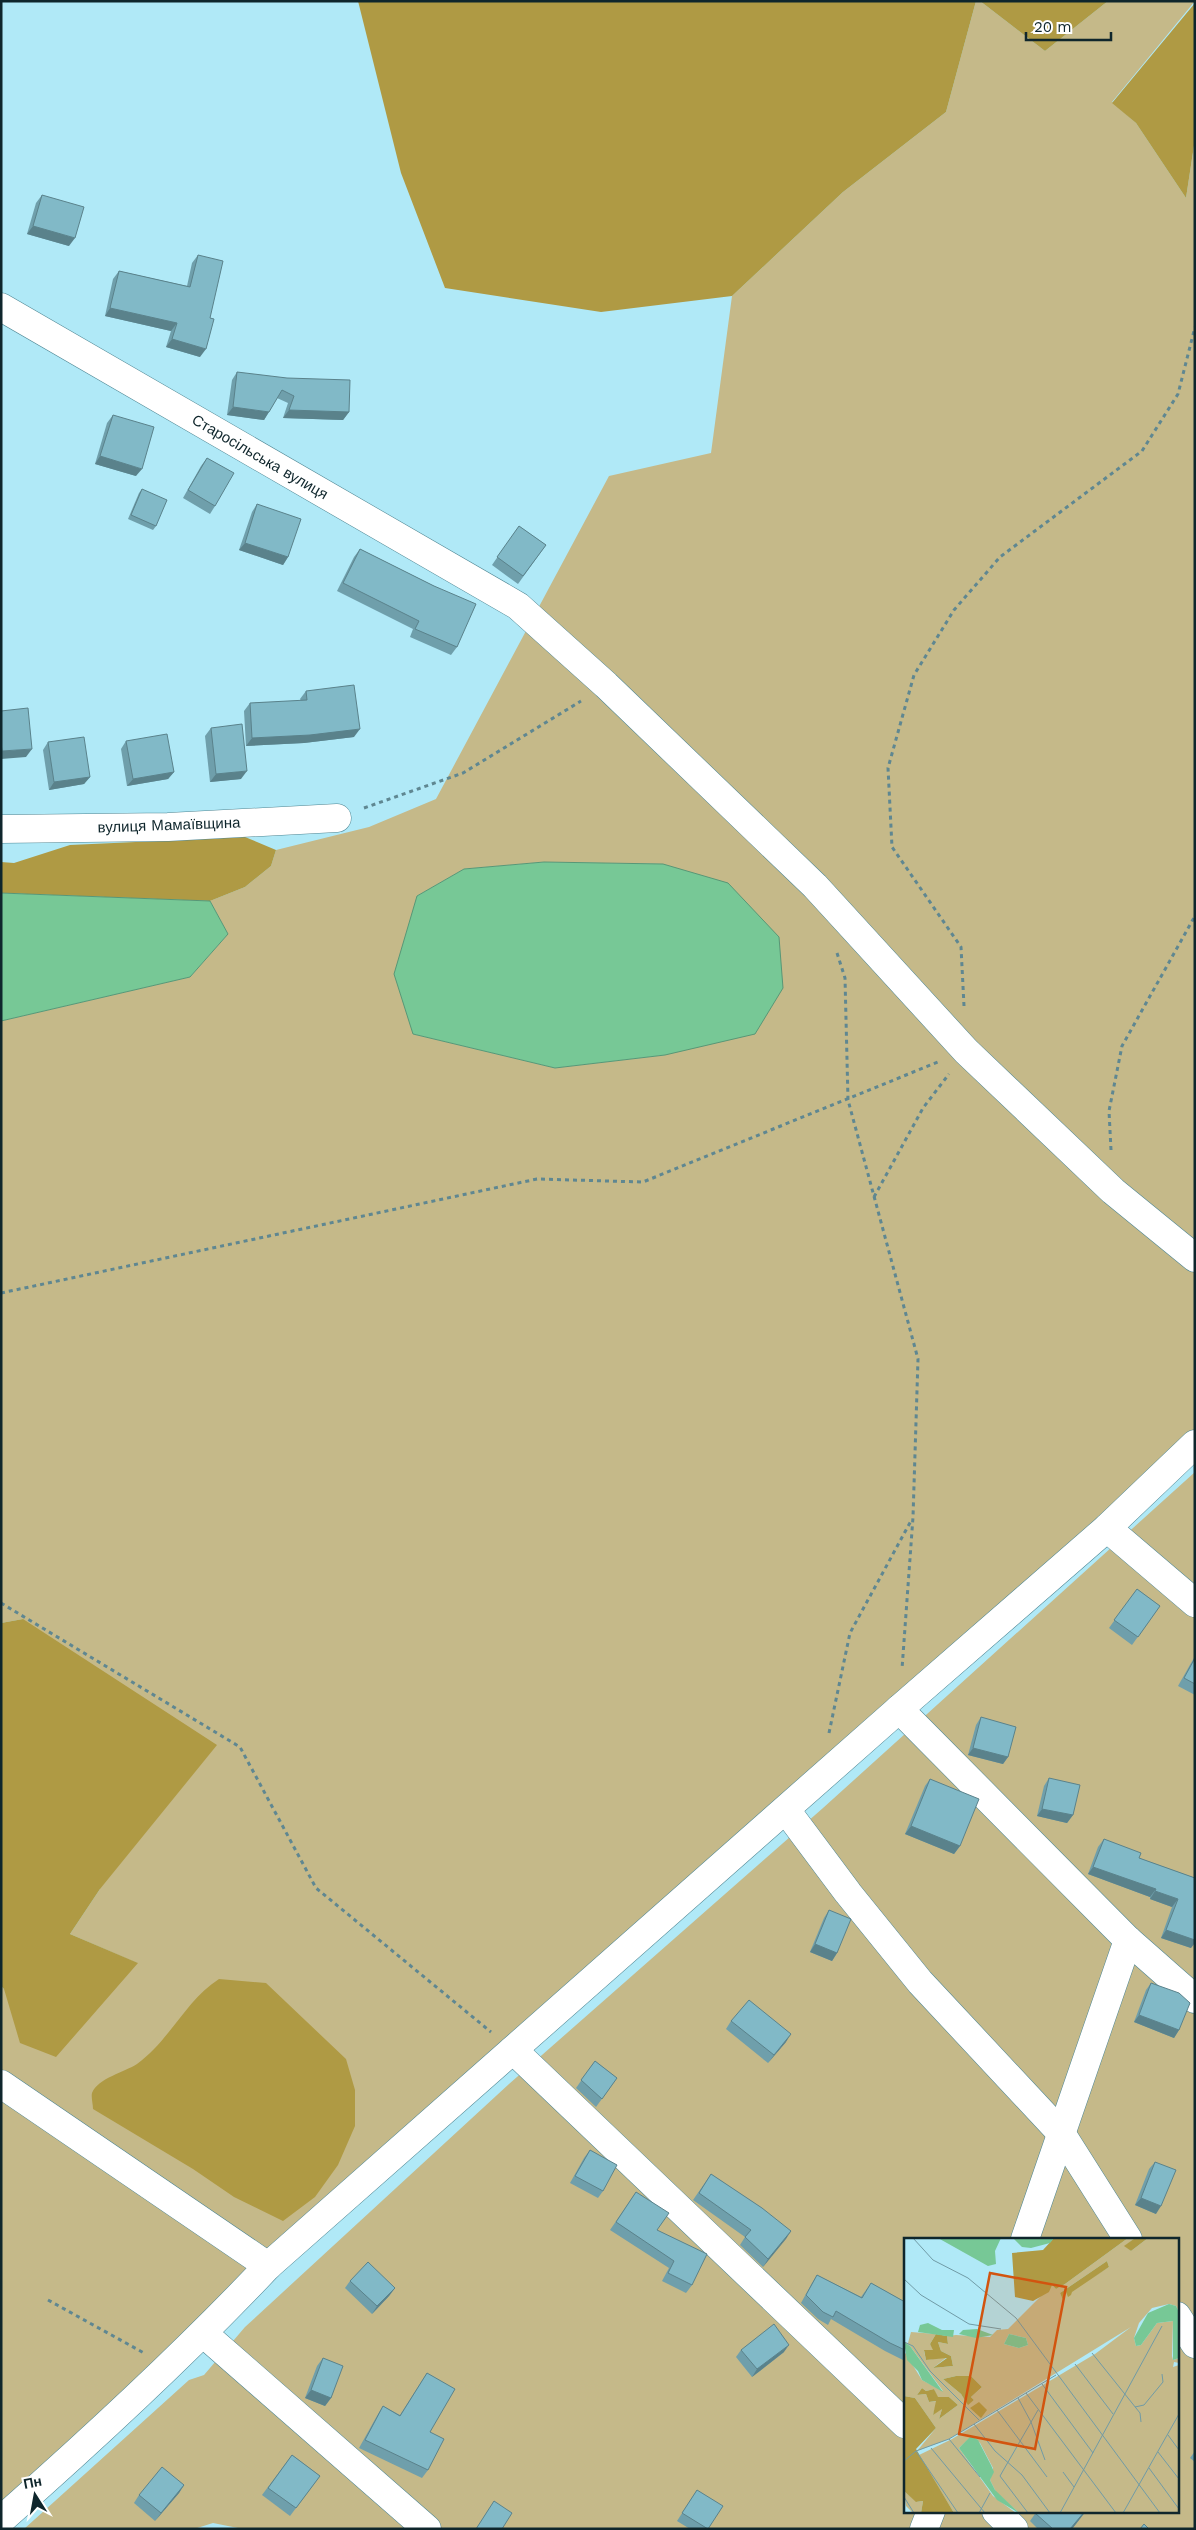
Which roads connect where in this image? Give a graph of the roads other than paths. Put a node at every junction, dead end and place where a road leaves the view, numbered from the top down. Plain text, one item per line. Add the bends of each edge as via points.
1 (1, 308) edge
2 (337, 818) road end
3 (1, 829) edge
4 (1195, 1258) edge
5 (1195, 1444) edge
6 (1107, 1528) junction
7 (1195, 1603) edge
8 (899, 1709) junction
9 (786, 1810) junction
10 (1128, 1940) junction
11 (1195, 1999) edge
12 (513, 2050) junction
13 (1, 2084) edge
14 (1061, 2133) junction
15 (1024, 2238) edge
16 (1127, 2238) edge
17 (268, 2266) junction
18 (1178, 2318) edge
19 (204, 2334) junction
20 (1195, 2344) edge
21 (904, 2423) edge
22 (931, 2512) edge
23 (997, 2512) edge
24 (1, 2520) edge
25 (427, 2529) edge
26 (924, 2529) edge
27 (1014, 2529) edge

1 - 4 street, Старосільська вулиця via 518,606 606,685 815,886 966,1051 1113,1190
2 - 3 street, вулиця Мамаївщина via 168,828
5 - 6 street
6 - 7 street
6 - 8 street
8 - 9 street
8 - 10 street
9 - 12 street
9 - 14 street via 920,1982
10 - 11 street
10 - 14 street
12 - 17 street
12 - 21 street
13 - 17 street
14 - 15 street
14 - 16 street
17 - 19 street
18 - 20 street
19 - 24 street
19 - 25 street
22 - 26 street
23 - 27 street

